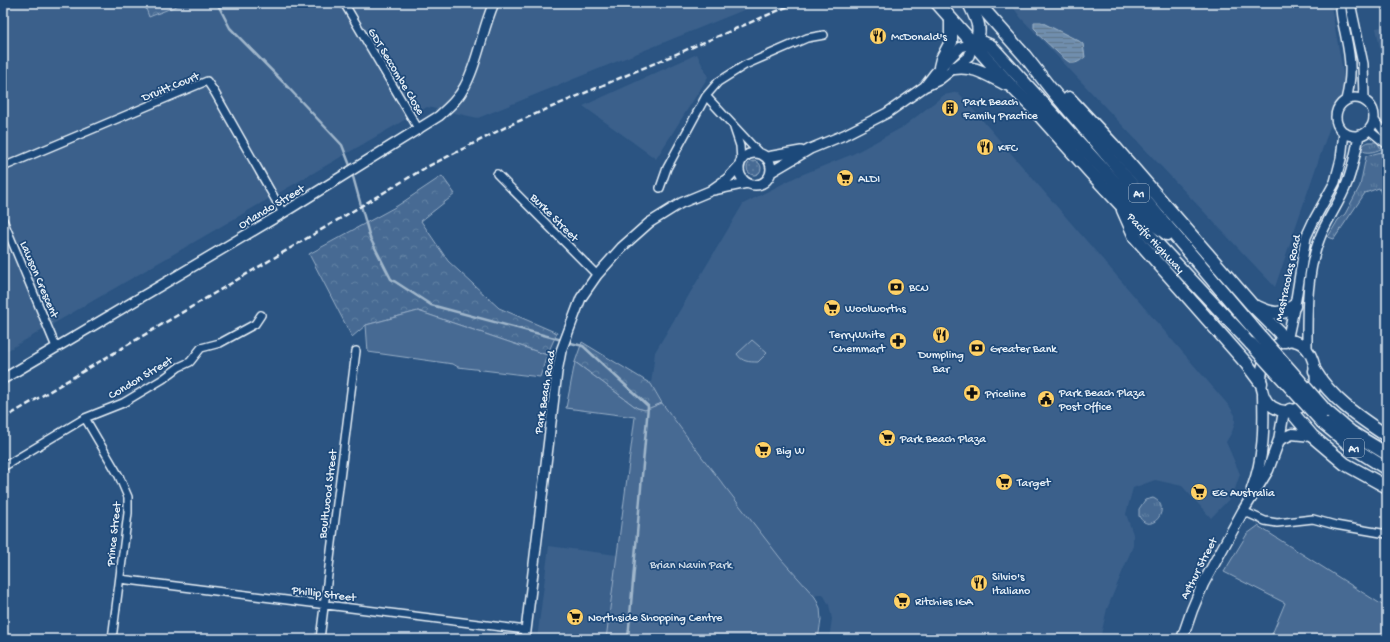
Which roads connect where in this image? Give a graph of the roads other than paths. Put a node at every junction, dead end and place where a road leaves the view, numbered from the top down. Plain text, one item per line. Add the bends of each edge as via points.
1 (344, 3) edge
2 (494, 3) edge
3 (937, 3) edge
4 (969, 3) edge
5 (978, 3) edge
6 (1341, 3) edge
7 (1350, 3) edge
8 (951, 19) junction
9 (824, 35) dead end
10 (973, 44) junction
11 (1025, 56) junction
12 (940, 67) junction
13 (954, 68) junction
14 (1010, 86) junction
15 (924, 87) junction
16 (706, 96) junction
17 (1364, 99) junction
18 (1346, 100) junction
19 (1374, 119) junction
20 (733, 125) junction
21 (419, 130) junction
22 (1369, 130) junction
23 (1344, 132) junction
24 (1359, 135) junction
25 (1387, 139) edge
26 (1387, 145) edge
27 (810, 149) junction
28 (758, 152) junction
29 (767, 157) junction
30 (740, 164) junction
31 (3, 167) edge
32 (771, 172) junction
33 (497, 174) dead end
34 (747, 183) junction
35 (660, 188) dead end
36 (710, 190) junction
37 (1120, 202) junction
38 (283, 213) junction
39 (3, 220) edge
40 (1187, 249) junction
41 (597, 275) junction
42 (1252, 305) junction
43 (1294, 306) junction
44 (262, 315) dead end
45 (1286, 341) junction
46 (56, 347) junction
47 (1307, 349) junction
48 (356, 351) dead end
49 (1315, 371) junction
50 (3, 379) edge
51 (1262, 386) junction
52 (1287, 411) junction
53 (85, 418) junction
54 (1312, 436) junction
55 (1387, 436) edge
56 (1279, 440) junction
57 (1387, 454) edge
58 (3, 467) edge
59 (1387, 469) edge
60 (1387, 487) edge
61 (1243, 511) junction
62 (1387, 534) edge
63 (120, 579) junction
64 (324, 604) junction
65 (525, 635) edge
66 (112, 639) edge
67 (320, 639) edge
68 (1182, 639) edge

1 - 21 street, GDT Seccombe Close
2 - 21 street, Orlando Street via 465,86 446,110
3 - 8 highway, Pacific Highway / A1
4 - 10 highway via 979,29 977,40
5 - 11 highway, Pacific Highway / A1
6 - 18 street via 1351,61
7 - 17 street via 1363,64
8 - 10 highway, Pacific Highway / A1
8 - 12 highway via 951,42
9 - 16 street via 807,38 746,65 718,82
10 - 12 street via 961,47
10 - 13 street via 969,56
10 - 14 highway, Pacific Highway / A1
10 - 40 highway via 984,43 991,46 1151,222
11 - 40 highway, Pacific Highway / A1
11 - 42 highway via 1113,145
12 - 15 street
13 - 14 highway via 974,68
13 - 15 street via 939,80
14 - 37 highway, Pacific Highway / A1
15 - 27 street via 887,113
16 - 20 street
16 - 35 street via 667,168
17 - 18 street
17 - 19 street via 1372,108
18 - 23 street via 1339,106 1336,117
19 - 22 street
19 - 25 street
20 - 28 street
20 - 30 street via 740,146
21 - 38 street, Orlando Street
22 - 24 street
22 - 26 street
23 - 24 street
23 - 43 street, Mastracolas Road via 1335,182 1306,237
24 - 47 street, Mastracolas Road via 1348,182 1326,224 1314,255 1307,308
27 - 29 street
27 - 32 street
28 - 29 street
28 - 30 street via 748,154
29 - 32 street
30 - 34 street via 740,176
30 - 36 street, Park Beach Road via 727,179
31 - 38 street, Druitt Court via 207,82
32 - 34 street via 770,177 762,184
33 - 41 street, Burke Street
34 - 36 street, Park Beach Road
36 - 41 street, Park Beach Road via 649,223 622,247
37 - 51 highway via 1135,237 1246,362
37 - 59 highway, Pacific Highway / A1, bridge via 1323,423 1352,447
38 - 46 street, Orlando Street
39 - 46 street, Lawson Crescent
40 - 57 highway, Pacific Highway / A1, bridge via 1326,411 1351,432
41 - 65 street, Park Beach Road via 582,298 561,351
42 - 43 highway via 1277,314 1286,312
42 - 45 highway
43 - 45 street, Mastracolas Road
44 - 53 street, Condon Street via 255,324 220,343 202,348 190,362 123,403
45 - 47 main road via 1294,341
45 - 51 main road via 1270,350 1263,367
46 - 50 street, Orlando Street
47 - 49 main road
48 - 64 street, Boultwood Street
49 - 52 main road via 1314,392 1310,399 1304,405
49 - 55 highway via 1322,384 1352,412
51 - 52 main road via 1265,399 1270,405 1277,410
51 - 61 main road, Arthur Street via 1264,424 1261,457 1255,482
52 - 54 highway
52 - 56 main road, Arthur Street
53 - 58 street, Condon Street
53 - 63 street, Prince Street via 119,476 128,497
54 - 56 main road via 1292,434
54 - 60 highway via 1345,464
56 - 61 main road, Arthur Street via 1268,470
61 - 62 street via 1265,522 1313,519
61 - 68 main road, Arthur Street via 1203,584
63 - 64 street, Phillip Street
63 - 66 street, Prince Street
64 - 65 street, Phillip Street
64 - 67 street, Boultwood Street

